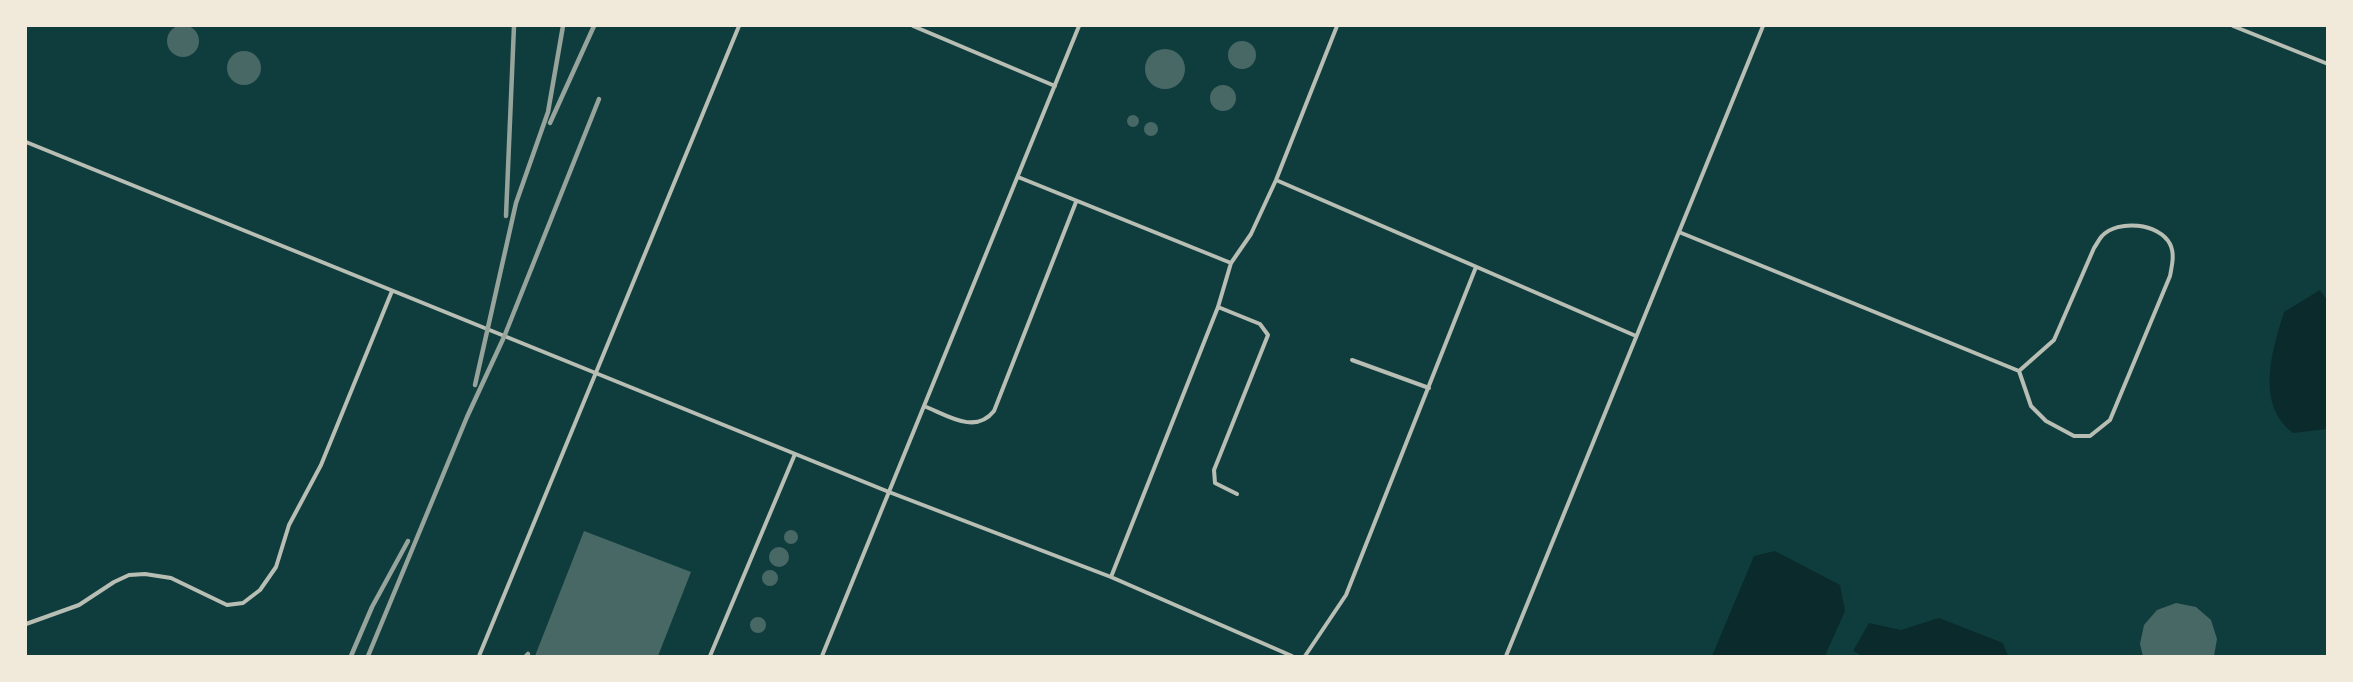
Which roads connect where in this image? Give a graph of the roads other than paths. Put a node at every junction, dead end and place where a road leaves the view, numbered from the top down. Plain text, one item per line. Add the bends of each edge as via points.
1 (739, 26) edge
2 (913, 26) edge
3 (1079, 26) edge
4 (1337, 26) edge
5 (1763, 26) edge
6 (2234, 26) edge
7 (2328, 64) edge
8 (1055, 86) junction
9 (26, 142) edge
10 (1018, 177) junction
11 (1276, 180) junction
12 (1077, 202) junction
13 (1679, 232) junction
14 (1231, 263) junction
15 (1476, 267) junction
16 (392, 291) junction
17 (1218, 307) junction
18 (1636, 336) junction
19 (1352, 360) dead end
20 (2019, 371) junction
21 (595, 373) junction
22 (1429, 388) junction
23 (924, 406) junction
24 (795, 454) junction
25 (889, 492) junction
26 (1237, 494) dead end
27 (1111, 578) junction
28 (26, 624) edge
29 (479, 657) edge
30 (710, 657) edge
31 (822, 657) edge
32 (1292, 657) edge
33 (1305, 657) edge
34 (1506, 657) edge

1 - 21 lane
2 - 8 lane
3 - 8 lane
4 - 11 lane
5 - 13 lane
6 - 7 lane
8 - 10 lane
9 - 16 lane
10 - 12 lane
10 - 23 lane
11 - 14 lane via 1251,234
11 - 15 lane
12 - 14 lane
12 - 23 lane via 994,411 977,424
13 - 18 lane
13 - 20 lane
14 - 17 lane
15 - 18 lane
15 - 22 lane
16 - 21 lane
16 - 28 lane via 321,465 289,525 276,567 261,590 243,603 227,605 171,578 129,575 79,604
17 - 26 lane via 1260,324 1269,335 1214,470 1215,483
17 - 27 lane
18 - 34 lane
19 - 22 lane
20 - 20 lane via 2031,406 2059,429 2074,436 2090,436 2110,420 2170,276 2173,258 2164,236 2136,226 2124,226 2103,235 2054,340
21 - 24 lane
21 - 29 lane
22 - 33 lane via 1346,595
23 - 25 lane
24 - 25 lane
24 - 30 lane
25 - 27 lane
25 - 31 lane
27 - 32 lane

